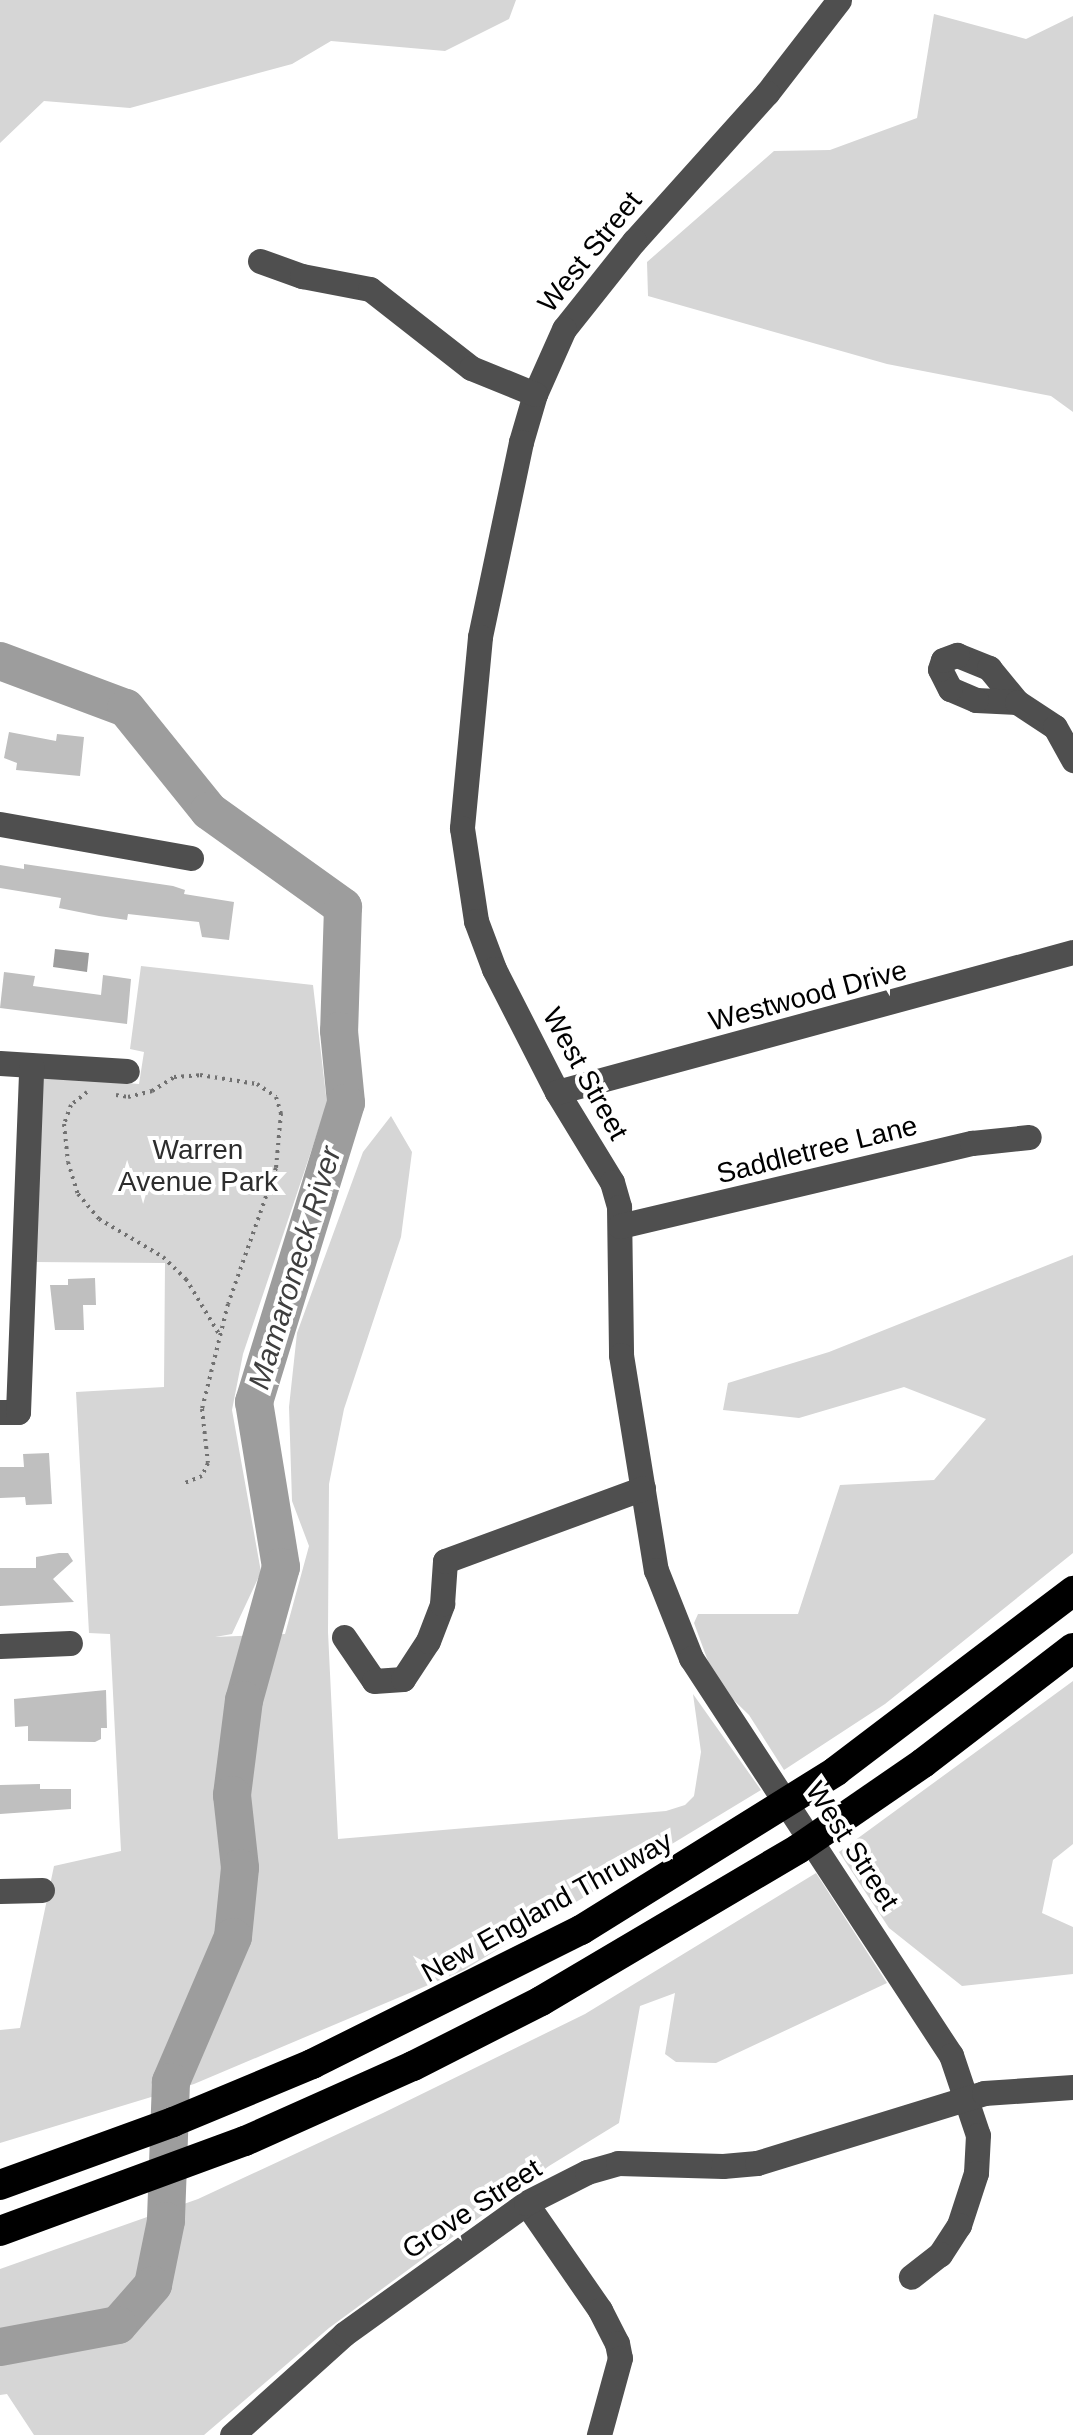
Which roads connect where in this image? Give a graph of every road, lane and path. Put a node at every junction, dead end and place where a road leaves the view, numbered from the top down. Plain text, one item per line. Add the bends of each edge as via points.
1 (839, 0) edge
2 (260, 261) dead end
3 (535, 394) junction
4 (1017, 702) dead end
5 (1073, 760) edge
6 (0, 824) edge
7 (191, 858) dead end
8 (1073, 952) edge
9 (0, 1063) edge
10 (32, 1066) junction
11 (127, 1070) dead end
12 (557, 1092) junction
13 (97, 1093) dead end
14 (108, 1094) dead end
15 (1029, 1137) dead end
16 (620, 1226) junction
17 (219, 1334) junction
18 (9, 1412) edge
19 (184, 1483) dead end
20 (643, 1488) junction
21 (1073, 1591) edge
22 (344, 1637) dead end
23 (70, 1643) dead end
24 (0, 1646) edge
25 (1073, 1648) edge
26 (42, 1890) dead end
27 (0, 1891) edge
28 (1073, 2087) edge
29 (966, 2099) junction
30 (104, 2148) junction
31 (0, 2170) edge
32 (0, 2184) edge
33 (526, 2202) junction
34 (0, 2231) edge
35 (911, 2277) dead end
36 (232, 2435) edge
37 (599, 2435) edge

1 - 3 street, West Street via 564,329
2 - 3 street via 370,289 471,368
3 - 12 street, West Street via 480,636 462,828 476,921
4 - 5 street via 1055,727
6 - 7 street
8 - 12 street, Westwood Drive
9 - 10 street
10 - 11 street
10 - 18 street
12 - 16 street, West Street via 612,1182
13 - 17 path via 87,1092 70,1106 64,1124 78,1194 100,1219 186,1278
14 - 17 path via 128,1097 174,1077 200,1075 257,1084 276,1097 276,1168
15 - 16 street, Saddletree Lane via 972,1143
16 - 20 street, West Street via 622,1355
17 - 19 path via 202,1409 208,1462 202,1476
20 - 22 street via 444,1561 442,1604 428,1642 403,1678 374,1681
20 - 29 street, West Street via 656,1570 692,1658 950,2055
21 - 30 highway, New England Thruway via 897,1728 711,1852 465,1991 244,2094
23 - 24 street
25 - 34 highway via 862,1806 673,1927 478,2034 245,2141
26 - 27 street
28 - 29 street
29 - 33 street, Grove Street via 758,2162 618,2163
29 - 35 street, West Street via 978,2136 976,2174 959,2224 940,2254
30 - 31 highway
30 - 32 highway, New England Thruway
33 - 36 street, Grove Street via 344,2334
33 - 37 street via 617,2343 620,2358

